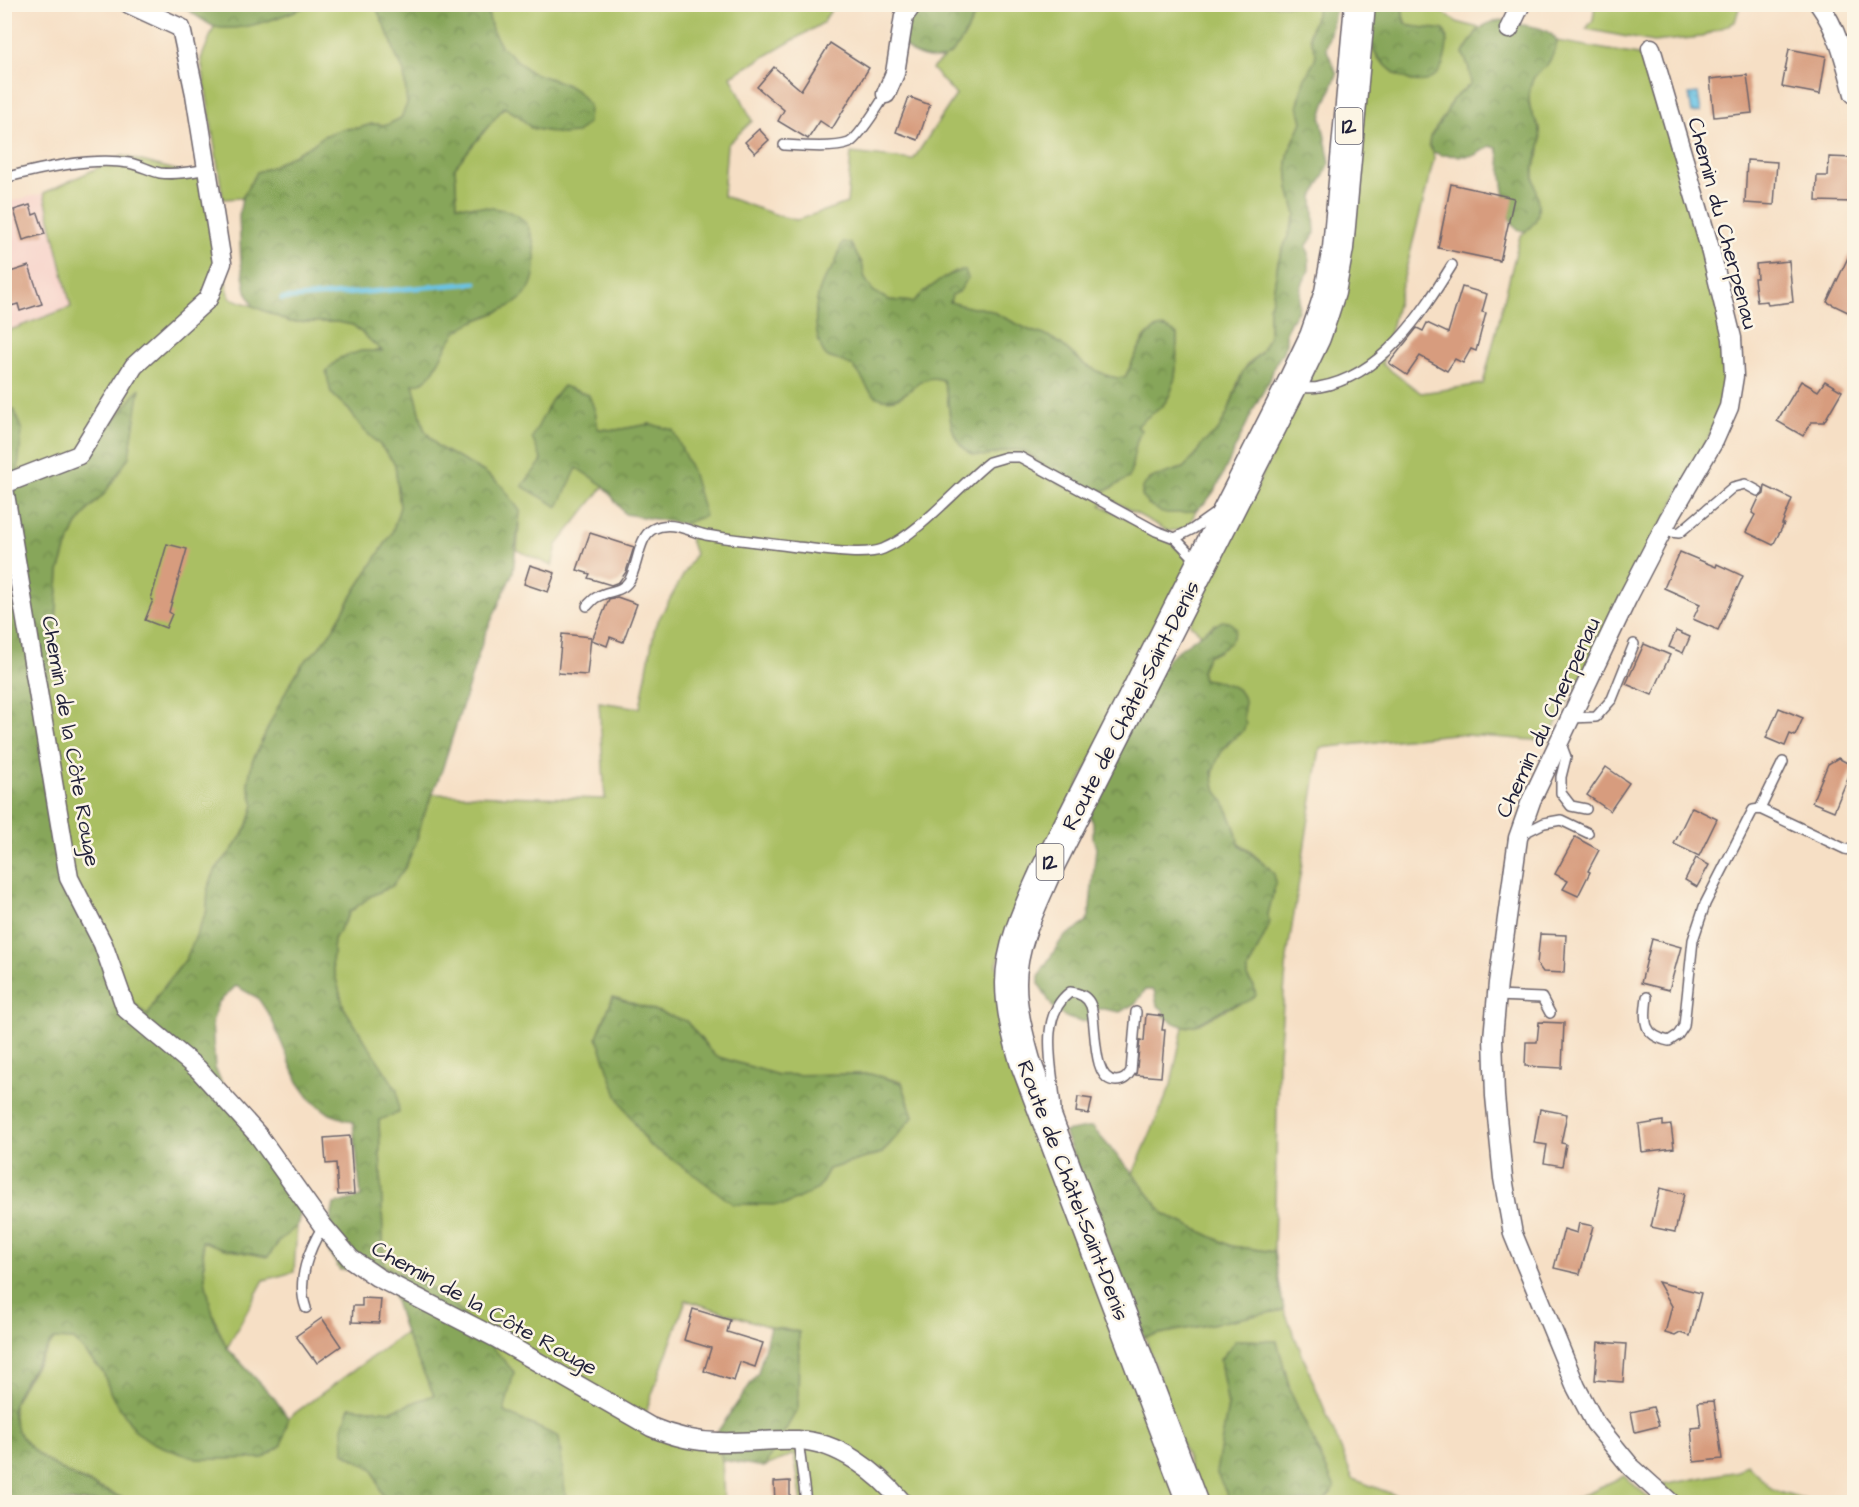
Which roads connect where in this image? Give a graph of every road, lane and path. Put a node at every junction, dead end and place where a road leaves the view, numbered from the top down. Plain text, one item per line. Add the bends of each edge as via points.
1 (129, 4) edge
2 (913, 4) edge
3 (1360, 4) edge
4 (1521, 4) edge
5 (1819, 4) edge
6 (1509, 28) dead end
7 (1650, 48) dead end
8 (886, 94) joint
9 (1854, 94) edge
10 (784, 145) dead end
11 (207, 169) junction
12 (4, 178) edge
13 (1452, 265) dead end
14 (1291, 387) junction
15 (4, 486) edge
16 (1758, 491) dead end
17 (1233, 501) junction
18 (1662, 531) junction
19 (1175, 538) junction
20 (1201, 564) junction
21 (586, 606) dead end
22 (1634, 644) dead end
23 (1571, 718) junction
24 (1560, 741) junction
25 (1783, 762) dead end
26 (1586, 809) dead end
27 (1760, 809) junction
28 (1588, 833) dead end
29 (1520, 834) junction
30 (1854, 851) edge
31 (1497, 996) junction
32 (1647, 997) dead end
33 (1136, 1012) dead end
34 (1550, 1012) dead end
35 (1054, 1139) junction
36 (323, 1226) junction
37 (306, 1308) dead end
38 (798, 1440) junction
39 (806, 1503) edge
40 (902, 1503) edge
41 (1192, 1503) edge
42 (1670, 1503) edge

1 - 11 street via 181,27
2 - 8 street via 904,16 895,73
3 - 14 main road, Route de Châtel-Saint-Denis / 12 via 1338,248 1323,314
4 - 6 street
5 - 9 street via 1829,18
7 - 18 street, Chemin du Cherpenau via 1712,256 1732,338 1734,376 1729,407 1714,441
8 - 10 lane via 850,142
11 - 12 lane via 160,173 129,163 96,162
11 - 15 street via 222,263 208,299 134,366 79,454
13 - 14 lane via 1400,339 1373,363 1347,379 1318,388
14 - 17 main road, Route de Châtel-Saint-Denis / 12
15 - 36 street, Chemin de la Côte Rouge via 69,878 103,944 126,1009 198,1069 258,1135
16 - 18 lane via 1745,484 1733,487 1679,533
17 - 19 lane
17 - 20 main road, Route de Châtel-Saint-Denis / 12
18 - 23 street, Chemin du Cherpenau
19 - 20 lane
19 - 21 lane via 1020,458 1006,457 989,462 908,535 881,550 848,552 763,543 705,535 668,524 648,533 622,590 597,597
20 - 35 main road, Route de Châtel-Saint-Denis / 12 via 1045,873 1016,950 1011,983 1015,1022 1025,1062
22 - 23 lane via 1612,699 1596,717
23 - 24 street, Chemin du Cherpenau
24 - 26 lane via 1566,757 1561,794 1571,806
24 - 29 street, Chemin du Cherpenau
25 - 27 lane
27 - 30 lane
27 - 32 lane via 1753,810 1705,904 1694,940 1684,1026 1669,1041 1648,1031 1644,1018
28 - 29 lane via 1561,820
29 - 31 street, Chemin du Cherpenau
31 - 34 lane via 1542,998
31 - 42 street, Chemin du Cherpenau via 1493,1038 1495,1096 1513,1234 1576,1387 1595,1423 1631,1467
33 - 35 lane via 1131,1071 1127,1078 1112,1081 1102,1074 1098,1060 1091,1004 1080,993 1070,992 1060,999 1052,1016 1049,1045 1056,1109
35 - 41 main road, Route de Châtel-Saint-Denis / 12
36 - 37 lane via 313,1243 303,1277 302,1298
36 - 38 street, Chemin de la Côte Rouge via 351,1259 378,1277 496,1338 651,1427 717,1442
38 - 39 lane
38 - 40 street, Chemin de la Côte Rouge via 840,1452 890,1488

